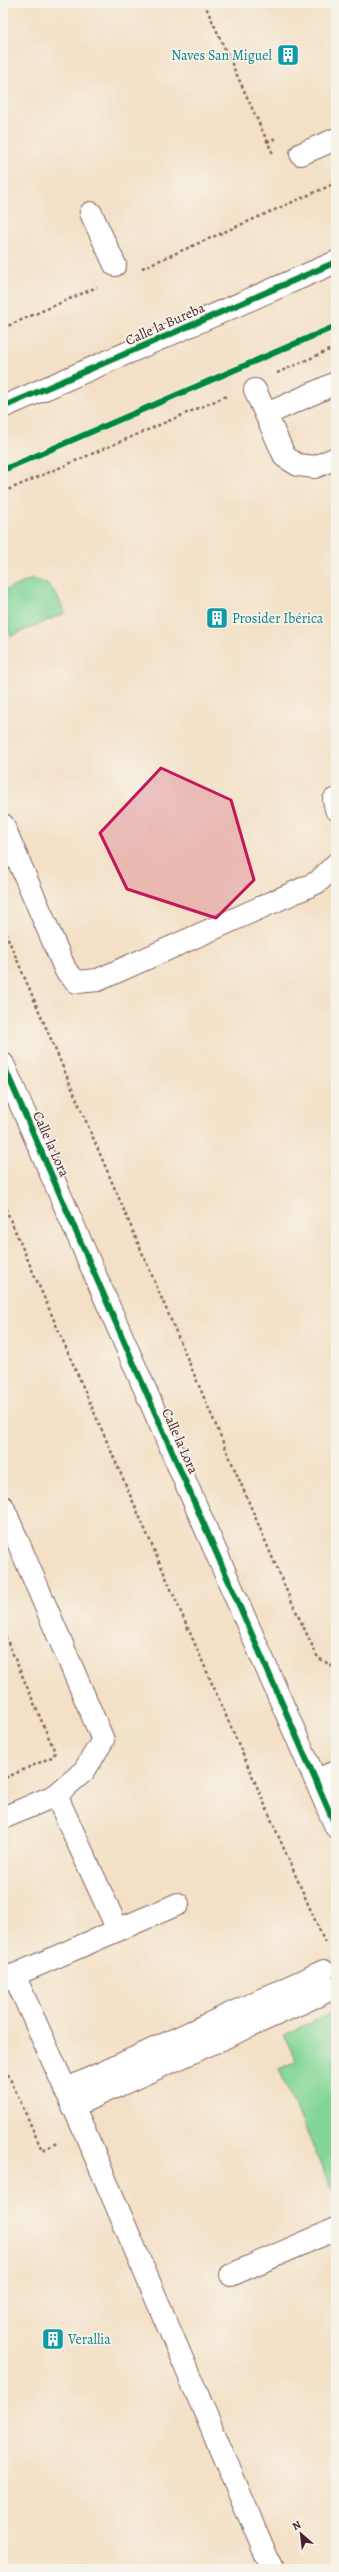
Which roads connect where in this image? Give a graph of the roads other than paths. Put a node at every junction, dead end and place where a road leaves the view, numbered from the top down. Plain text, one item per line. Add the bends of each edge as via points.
1 (336, 139) edge
2 (301, 154) dead end
3 (91, 214) dead end
4 (336, 262) edge
5 (124, 268) road end
6 (336, 383) edge
7 (255, 390) dead end
8 (3, 407) edge
9 (267, 414) junction
10 (336, 458) edge
11 (3, 825) edge
12 (336, 864) edge
13 (3, 1064) edge
14 (3, 1507) edge
15 (336, 1772) edge
16 (316, 1780) junction
17 (56, 1795) junction
18 (3, 1818) edge
19 (336, 1827) edge
20 (178, 1904) dead end
21 (118, 1930) junction
22 (8, 1978) edge
23 (328, 1980) dead end
24 (69, 2098) junction
25 (336, 2229) edge
26 (231, 2275) dead end
27 (272, 2569) edge

1 - 2 street
3 - 5 street
4 - 8 street, Calle la Bureba
6 - 9 street
7 - 9 street
9 - 10 street via 285,457 298,465 315,467
11 - 12 street via 66,971 77,982 98,980 318,882
13 - 16 street, Calle la Lora
14 - 17 street via 103,1740 84,1771
15 - 16 street
16 - 19 street, Calle la Lora
17 - 18 street
17 - 21 street
20 - 21 street
21 - 22 street
22 - 24 street
23 - 24 street
24 - 27 street
25 - 26 street

